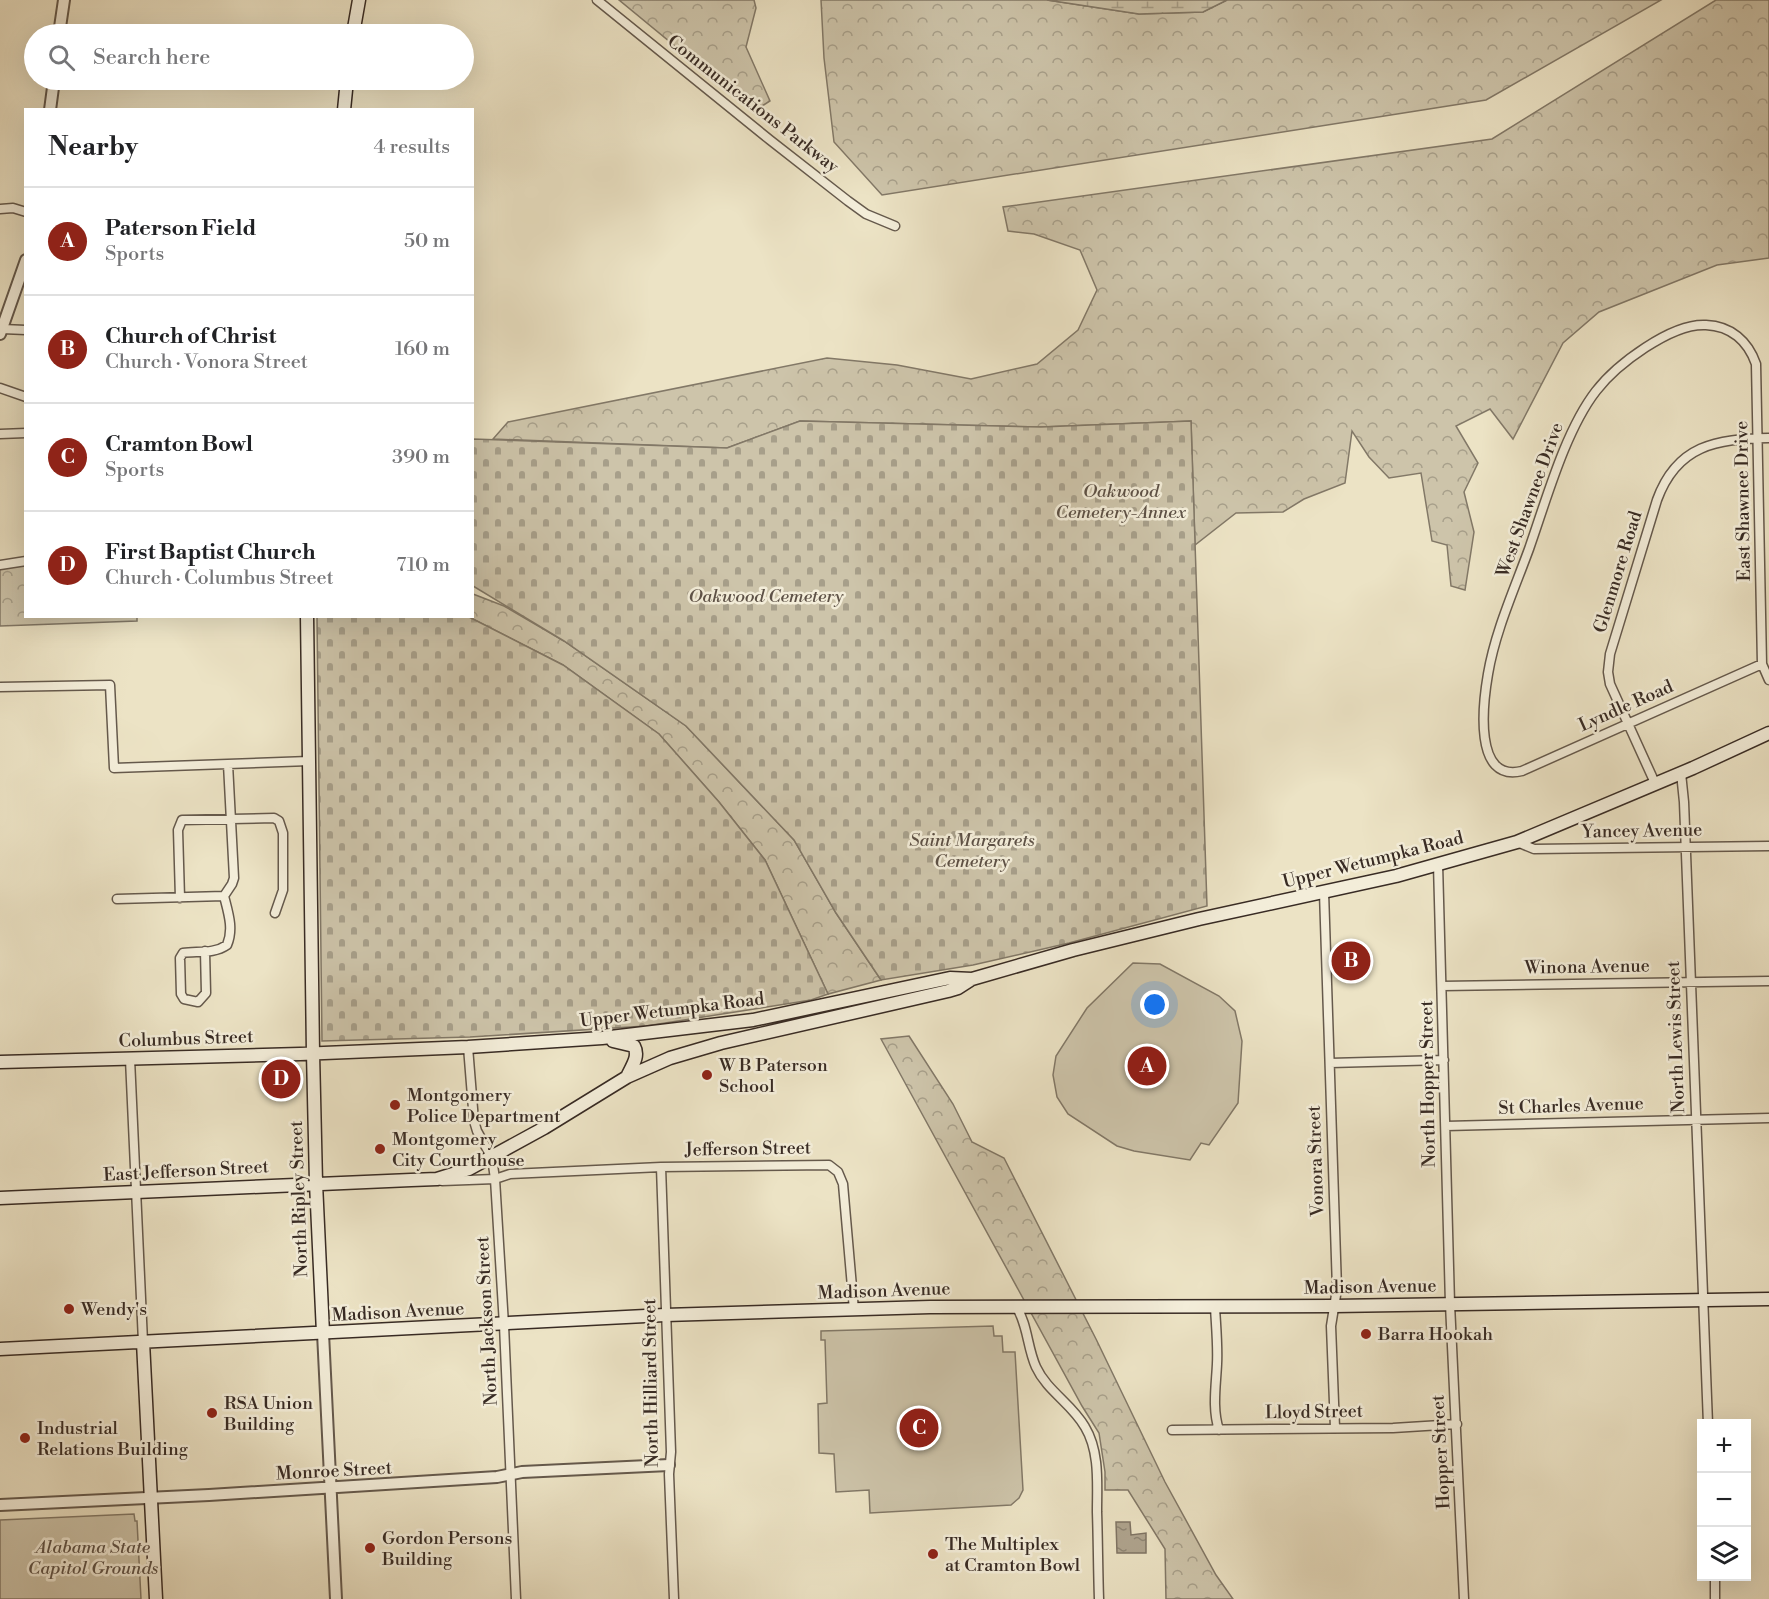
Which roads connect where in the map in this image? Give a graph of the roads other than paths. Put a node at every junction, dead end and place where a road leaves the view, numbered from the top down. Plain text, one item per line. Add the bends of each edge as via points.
1 (63, 0) edge
2 (359, 0) edge
3 (597, 0) edge
4 (60, 24) edge
5 (355, 24) edge
6 (53, 90) edge
7 (346, 90) edge
8 (50, 108) edge
9 (344, 108) edge
10 (0, 209) edge
11 (24, 211) edge
12 (895, 226) dead end
13 (24, 266) edge
14 (24, 330) edge
15 (1729, 331) joint
16 (1, 332) edge
17 (0, 388) edge
18 (24, 396) edge
19 (24, 433) edge
20 (0, 434) edge
21 (1759, 438) junction
22 (1769, 438) edge
23 (24, 561) edge
24 (0, 565) edge
25 (307, 618) edge
26 (1762, 664) junction
27 (1769, 680) edge
28 (0, 687) edge
29 (1628, 723) junction
30 (1769, 734) edge
31 (309, 761) junction
32 (228, 764) junction
33 (1502, 771) joint
34 (1681, 773) junction
35 (1655, 783) junction
36 (231, 818) junction
37 (1517, 842) junction
38 (1769, 846) edge
39 (1685, 847) junction
40 (1438, 864) junction
41 (1324, 892) junction
42 (224, 896) junction
43 (180, 898) junction
44 (117, 899) dead end
45 (275, 913) dead end
46 (205, 951) junction
47 (972, 979) junction
48 (1769, 981) edge
49 (1691, 982) junction
50 (1442, 986) junction
51 (792, 1012) junction
52 (795, 1026) junction
53 (602, 1038) junction
54 (468, 1047) junction
55 (374, 1050) joint
56 (313, 1053) junction
57 (130, 1059) junction
58 (1444, 1060) junction
59 (0, 1062) edge
60 (1330, 1063) junction
61 (627, 1077) junction
62 (1769, 1118) edge
63 (1696, 1119) junction
64 (1446, 1126) junction
65 (492, 1158) junction
66 (661, 1167) junction
67 (495, 1179) junction
68 (411, 1180) junction
69 (316, 1183) junction
70 (135, 1192) junction
71 (0, 1198) edge
72 (1769, 1299) edge
73 (1704, 1300) junction
74 (1450, 1304) junction
75 (1016, 1306) junction
76 (1334, 1306) junction
77 (1215, 1307) junction
78 (854, 1310) junction
79 (665, 1316) junction
80 (504, 1325) junction
81 (323, 1334) junction
82 (142, 1342) junction
83 (0, 1349) edge
84 (1708, 1419) edge
85 (1457, 1424) junction
86 (1335, 1428) junction
87 (1172, 1430) dead end
88 (1219, 1430) junction
89 (669, 1465) junction
90 (511, 1475) junction
91 (331, 1488) junction
92 (151, 1497) junction
93 (0, 1505) edge
94 (1714, 1581) edge
95 (156, 1599) edge
96 (336, 1599) edge
97 (516, 1599) edge
98 (674, 1599) edge
99 (1099, 1599) edge
100 (1464, 1599) edge
101 (1715, 1599) edge

1 - 4 street
2 - 5 main road
3 - 12 street, Communications Parkway via 848,201 866,214
6 - 8 street
7 - 9 main road
10 - 11 street
13 - 16 street
14 - 16 street
15 - 21 street, East Shawnee Drive via 1746,344 1756,364
15 - 33 street, West Shawnee Drive via 1699,325 1648,345 1596,390 1574,427 1500,630 1488,674 1486,744 1490,759
17 - 18 street
19 - 20 street
21 - 22 street, Glenmore Road
21 - 26 street, East Shawnee Drive
21 - 29 street, Glenmore Road via 1726,440 1700,448 1677,465 1661,489 1608,662 1610,684
23 - 24 street
25 - 31 main road, North Ripley Street
26 - 27 street, East Shawnee Drive
26 - 29 street, Lyndle Road
28 - 32 street via 110,684 114,768
29 - 33 street, Lyndle Road via 1522,771
29 - 35 street, Glenmore Road
30 - 34 main road, Upper Wetumpka Road
31 - 32 street
31 - 56 main road, North Ripley Street
32 - 36 street
34 - 35 main road, Upper Wetumpka Road
34 - 39 street, North Lewis Street
35 - 37 main road, Upper Wetumpka Road
36 - 42 street via 234,878
36 - 43 street via 182,820
36 - 45 street via 274,818 282,827 283,890
37 - 39 street, Yancey Avenue via 1534,849
37 - 40 main road, Upper Wetumpka Road
38 - 39 street, Yancey Avenue
39 - 49 street, North Lewis Street
40 - 41 main road, Upper Wetumpka Road
40 - 50 street, North Hopper Street
41 - 47 main road, Upper Wetumpka Road via 1093,945
41 - 60 street, Vonora Street
42 - 43 street
42 - 46 street via 230,918 229,940 223,948
43 - 44 street
46 - 46 street via 183,953 180,958 181,994 191,1002 198,1002 206,993
47 - 51 main road, Upper Wetumpka Road via 950,978
47 - 52 main road, Upper Wetumpka Road via 958,988
48 - 49 street, Winona Avenue
49 - 50 street, Winona Avenue
49 - 63 street, North Lewis Street
50 - 58 street, North Hopper Street
51 - 52 main road
51 - 53 main road, Upper Wetumpka Road
52 - 61 main road, Upper Wetumpka Road via 696,1049
53 - 54 main road, Upper Wetumpka Road
53 - 61 main road via 634,1046 636,1058
54 - 55 main road, Upper Wetumpka Road
54 - 65 street, North Jackson Street via 474,1121
55 - 56 main road, Columbus Street
56 - 57 main road, Columbus Street
56 - 69 main road, North Ripley Street
57 - 59 main road, Columbus Street
57 - 70 street
58 - 60 street
58 - 64 street, North Hopper Street
60 - 76 street, Vonora Street via 1337,1289
61 - 65 main road, Upper Wetumpka Road
62 - 63 street, St Charles Avenue
63 - 64 street, St Charles Avenue
63 - 73 street, North Lewis Street
64 - 74 street, North Hopper Street
65 - 67 street, North Jackson Street
65 - 68 main road, Upper Wetumpka Road via 453,1175
66 - 67 street, East Jefferson Street via 510,1174
66 - 78 street, Jefferson Street via 834,1167 843,1184
66 - 79 street, North Hilliard Street
67 - 68 street, East Jefferson Street
67 - 80 street, North Jackson Street
68 - 69 main road, East Jefferson Street
69 - 70 main road, East Jefferson Street
69 - 81 main road, North Ripley Street
70 - 71 main road, East Jefferson Street
70 - 82 street
72 - 73 main road, Madison Avenue
73 - 74 main road, Madison Avenue
73 - 84 street, North Lewis Street
74 - 76 main road, Madison Avenue
74 - 85 street, Hopper Street
75 - 77 main road, Madison Avenue
75 - 78 main road, Madison Avenue
75 - 99 street via 1025,1322 1036,1367 1077,1414 1093,1444
76 - 77 main road, Madison Avenue
76 - 86 street, Vonora Street via 1331,1326
77 - 88 street via 1215,1415
78 - 79 main road, Madison Avenue
79 - 80 main road, Madison Avenue
79 - 89 street, North Hilliard Street
80 - 81 main road, Madison Avenue
80 - 90 street, North Jackson Street
81 - 82 main road, Madison Avenue
81 - 91 street, North Ripley Street
82 - 83 main road, Madison Avenue
82 - 92 main road
85 - 86 street, Lloyd Street
85 - 100 street, Hopper Street
86 - 88 street, Lloyd Street
87 - 88 street, Lloyd Street
89 - 90 street, Monroe Street
89 - 98 street, North Hilliard Street
90 - 91 street, Monroe Street
90 - 97 street, North Jackson Street
91 - 92 street, Monroe Street
91 - 96 street, North Ripley Street
92 - 93 street, Monroe Street
92 - 95 main road
94 - 101 street

